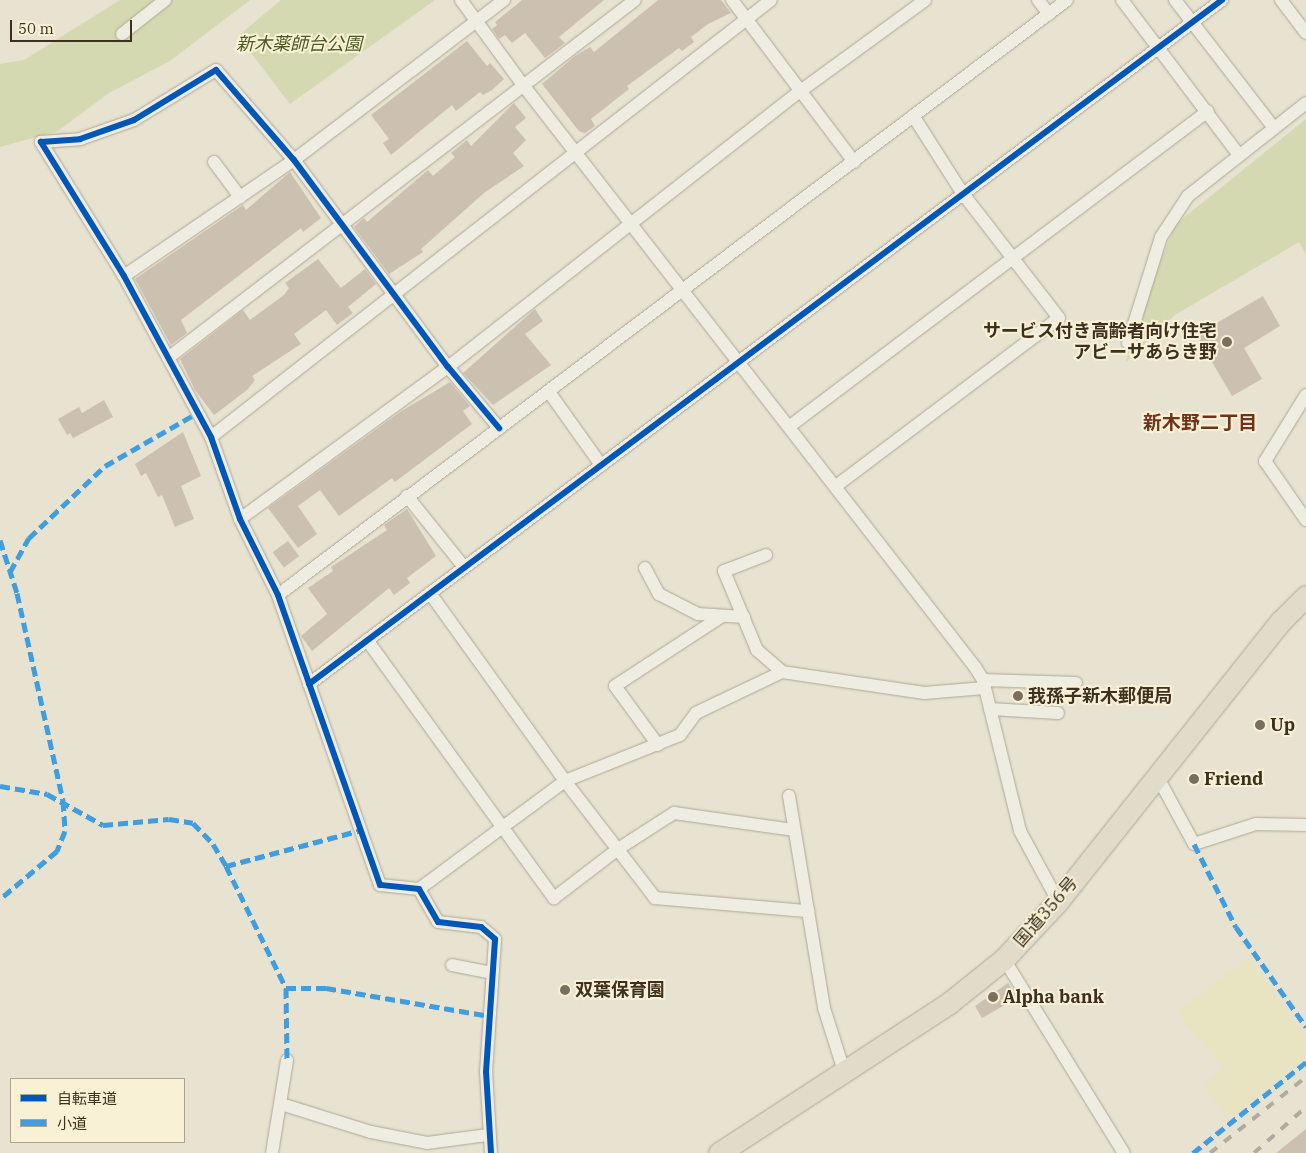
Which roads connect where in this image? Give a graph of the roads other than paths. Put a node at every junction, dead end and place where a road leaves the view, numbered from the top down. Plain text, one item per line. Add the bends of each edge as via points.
1 (165, 0) edge
2 (461, 0) edge
3 (504, 0) edge
4 (635, 0) edge
5 (732, 0) edge
6 (771, 0) edge
7 (926, 0) edge
8 (1038, 0) edge
9 (1067, 0) edge
10 (1122, 0) edge
11 (1175, 0) edge
12 (1222, 0) edge
13 (1282, 0) edge
14 (1049, 14) junction
15 (475, 21) junction
16 (748, 21) junction
17 (1191, 23) junction
18 (1306, 33) edge
19 (122, 34) dead end
20 (1160, 46) junction
21 (522, 85) junction
22 (799, 92) junction
23 (1306, 103) edge
24 (1208, 111) junction
25 (914, 117) junction
26 (1274, 128) junction
27 (576, 153) junction
28 (1239, 155) junction
29 (294, 160) junction
30 (214, 162) dead end
31 (854, 162) junction
32 (963, 194) junction
33 (240, 197) junction
34 (629, 222) junction
35 (344, 226) junction
36 (1013, 257) junction
37 (124, 276) junction
38 (684, 289) junction
39 (396, 297) junction
40 (1128, 343) dead end
41 (168, 358) junction
42 (740, 361) junction
43 (448, 367) junction
44 (549, 392) junction
45 (1306, 395) edge
46 (790, 426) junction
47 (499, 428) junction
48 (211, 437) junction
49 (601, 465) junction
50 (836, 486) junction
51 (407, 496) junction
52 (240, 519) junction
53 (1306, 520) edge
54 (766, 555) dead end
55 (464, 567) junction
56 (645, 568) dead end
57 (430, 593) junction
58 (278, 595) junction
59 (1306, 596) edge
60 (722, 616) junction
61 (744, 617) junction
62 (367, 640) junction
63 (782, 672) junction
64 (1076, 683) dead end
65 (310, 684) junction
66 (984, 684) junction
67 (990, 709) junction
68 (1058, 713) dead end
69 (658, 745) junction
70 (1157, 776) junction
71 (565, 781) junction
72 (789, 796) dead end
73 (1306, 826) edge
74 (503, 829) junction
75 (793, 830) junction
76 (618, 848) junction
77 (419, 890) junction
78 (1058, 901) junction
79 (808, 911) junction
80 (1004, 959) junction
81 (452, 965) dead end
82 (492, 973) junction
83 (287, 1060) dead end
84 (844, 1071) junction
85 (281, 1104) junction
86 (488, 1135) junction
87 (272, 1153) edge
88 (491, 1153) edge
89 (719, 1153) edge
90 (1124, 1153) edge

1 - 19 street
2 - 15 street
3 - 15 street
4 - 21 street
5 - 16 street
6 - 16 street
7 - 22 street
8 - 14 street
9 - 14 street
10 - 20 street
11 - 17 street
12 - 17 street
13 - 18 street
14 - 25 street
15 - 21 street
15 - 29 street
16 - 22 street
16 - 27 street
17 - 20 street
17 - 26 street
20 - 24 street
20 - 32 street
21 - 27 street
21 - 35 street
22 - 31 street
22 - 34 street
23 - 26 street
24 - 28 street
24 - 36 street
25 - 31 street
25 - 32 street
26 - 28 street
27 - 34 street
27 - 39 street
28 - 40 street via 1188,196 1161,237
29 - 33 street
29 - 35 street
29 - 37 street via 216,70 134,120 80,139 41,142
30 - 33 street
31 - 38 street
32 - 36 street
32 - 42 street
33 - 37 street
34 - 38 street
34 - 43 street
35 - 39 street
35 - 41 street
36 - 46 street
36 - 50 street via 1059,318
37 - 41 street
38 - 42 street
38 - 44 street
39 - 43 street
39 - 48 street
41 - 48 street
42 - 46 street
42 - 49 street
43 - 47 street
43 - 52 street
44 - 47 street
44 - 49 street
45 - 53 street via 1265,461
46 - 50 street
47 - 51 street
48 - 52 street
49 - 55 street
50 - 66 street
51 - 55 street
51 - 58 street
52 - 58 street
54 - 61 street via 724,571
55 - 57 street
56 - 60 street via 659,594 698,614
57 - 62 street
57 - 71 street
58 - 65 street
59 - 70 highway, 国道356号 via 1281,621
60 - 61 street
60 - 69 street via 615,686
61 - 63 street via 744,626 757,650
62 - 65 street
62 - 74 street
63 - 66 street via 924,693
63 - 69 street via 696,713 680,735
64 - 66 street
65 - 77 street via 380,885
66 - 67 street
67 - 68 street
67 - 78 street via 1020,831
69 - 71 street
70 - 73 street via 1194,844 1256,824
70 - 78 highway, 国道356号
71 - 74 street
71 - 76 street
72 - 75 street
74 - 76 street via 554,898
74 - 77 street
75 - 76 street via 674,813
75 - 79 street
76 - 79 street via 654,898
77 - 82 street via 438,922 480,926 495,939
78 - 80 highway, 国道356号
79 - 84 street via 824,1008
80 - 84 highway, 国道356号 via 949,1004
80 - 90 street
81 - 82 street
82 - 86 street via 486,1072
83 - 85 street
84 - 89 highway, 国道356号
85 - 86 street via 371,1132 428,1143
85 - 87 street
86 - 88 street

